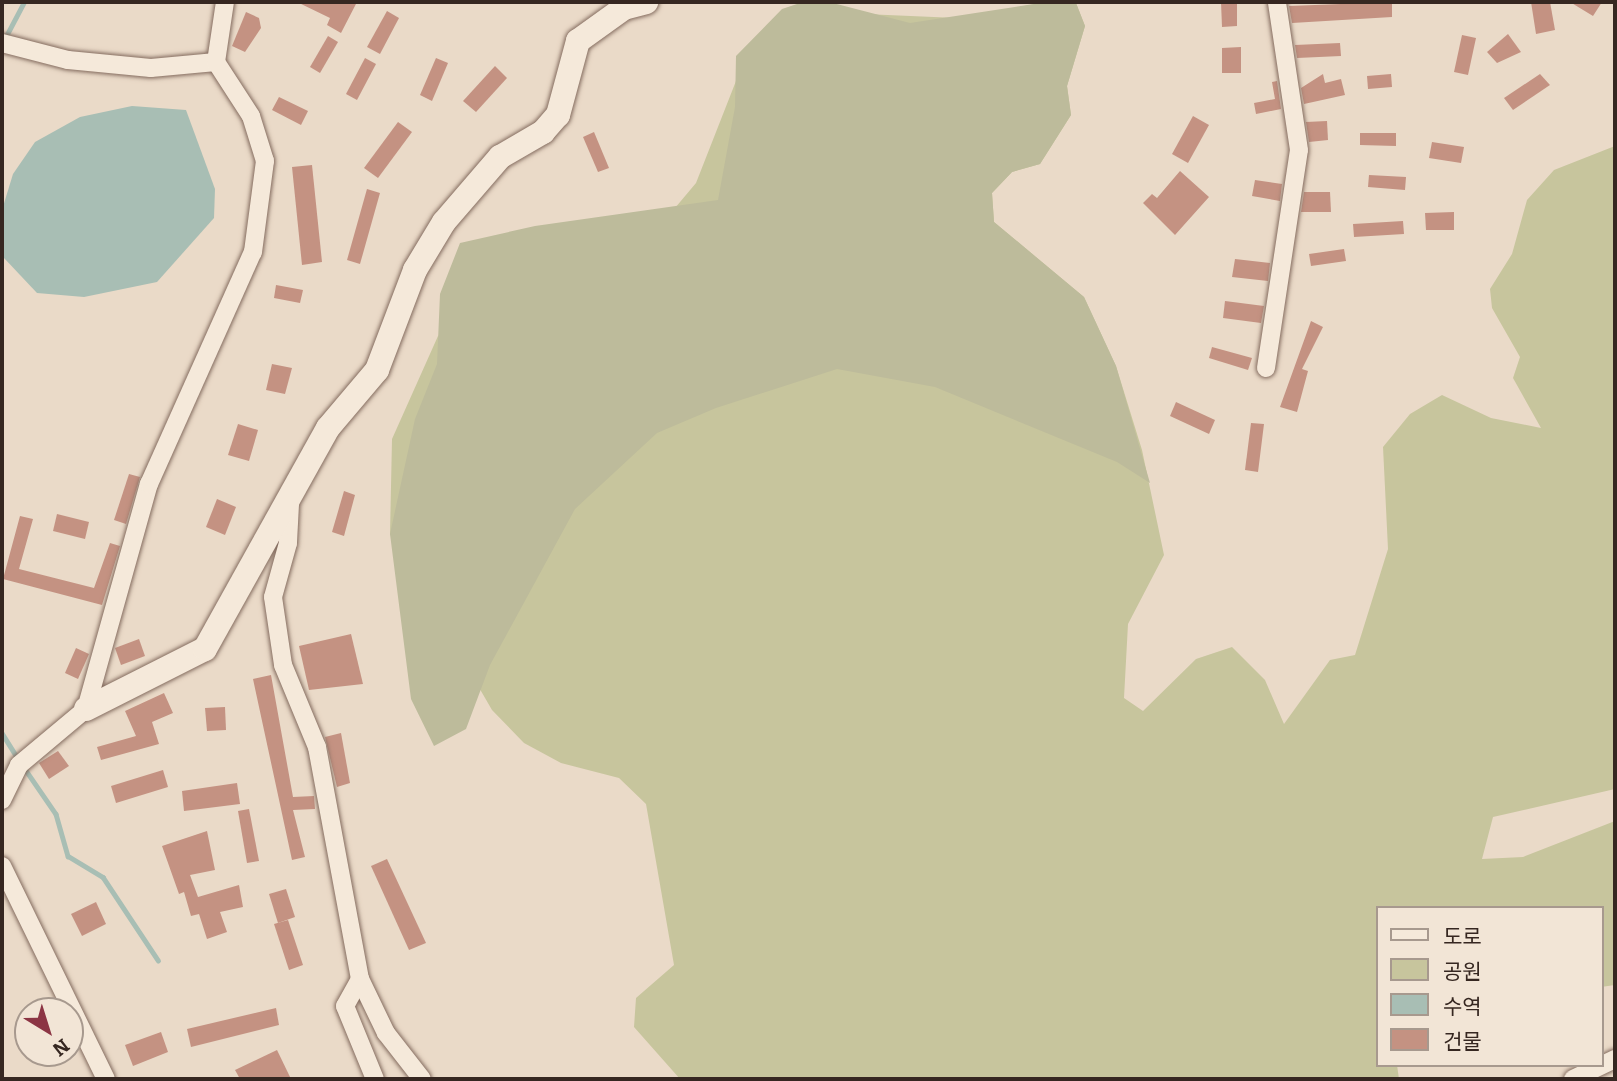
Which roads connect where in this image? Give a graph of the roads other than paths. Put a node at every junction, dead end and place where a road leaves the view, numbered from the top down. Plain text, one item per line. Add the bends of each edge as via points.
1 (225, 2) edge
2 (646, 2) edge
3 (1277, 2) edge
4 (2, 43) edge
5 (216, 62) junction
6 (1266, 368) dead end
7 (290, 504) junction
8 (86, 709) junction
9 (2, 800) edge
10 (2, 866) edge
11 (360, 979) junction
12 (1598, 1067) edge
13 (106, 1079) edge
14 (375, 1079) edge
15 (422, 1079) edge
16 (1573, 1079) edge

1 - 5 street
2 - 7 street via 624,8 578,41 558,115 543,132 500,158 444,222 415,270 377,370 328,428
3 - 6 street via 1299,150
4 - 5 street via 109,64
5 - 8 street via 251,116 265,161 262,210 253,252 149,484
7 - 8 street via 205,649
7 - 11 street via 275,611 283,665 317,747
8 - 9 street via 19,765
10 - 13 street
11 - 14 street via 345,1006
11 - 15 street via 386,1033
12 - 16 street

